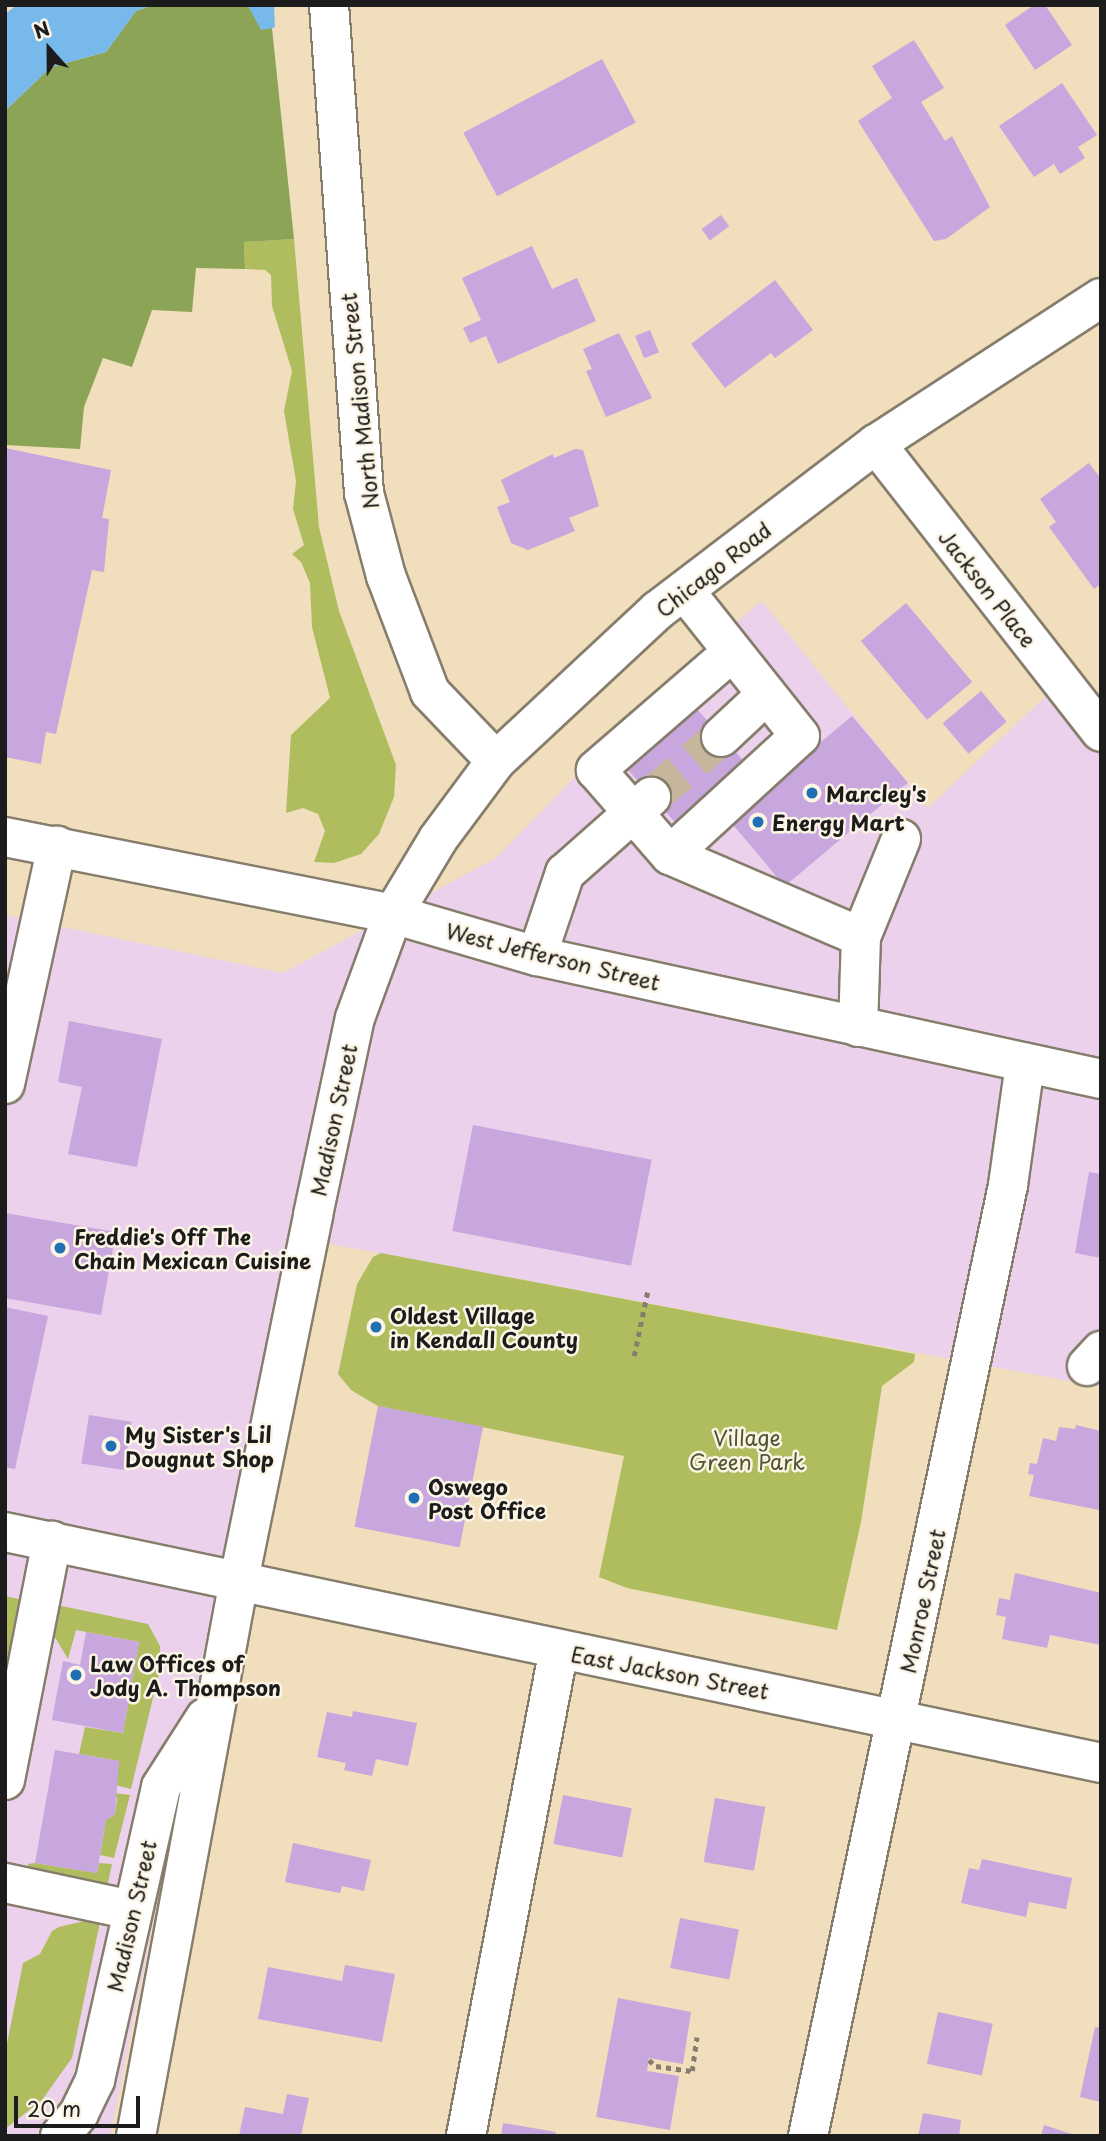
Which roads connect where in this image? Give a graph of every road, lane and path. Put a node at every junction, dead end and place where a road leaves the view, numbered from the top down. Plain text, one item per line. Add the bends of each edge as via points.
1 (329, 5) edge
2 (1101, 298) edge
3 (876, 444) junction
4 (684, 590) junction
5 (731, 653) junction
6 (766, 695) junction
7 (1101, 732) edge
8 (721, 737) tunnel mouth
9 (496, 761) junction
10 (643, 805) junction
11 (5, 837) edge
12 (901, 839) dead end
13 (57, 846) junction
14 (670, 855) junction
15 (393, 914) junction
16 (861, 937) junction
17 (537, 956) junction
18 (858, 1027) junction
19 (1025, 1064) junction
20 (1101, 1079) edge
21 (5, 1084) edge
22 (648, 1289) dead end
23 (634, 1356) dead end
24 (5, 1532) edge
25 (52, 1541) junction
26 (239, 1580) junction
27 (559, 1650) junction
28 (216, 1702) junction
29 (898, 1717) junction
30 (1097, 1766) edge
31 (5, 1780) edge
32 (5, 1883) edge
33 (132, 1910) junction
34 (697, 2037) dead end
35 (649, 2060) dead end
36 (60, 2136) edge
37 (136, 2136) edge
38 (466, 2136) edge
39 (808, 2136) edge

1 - 9 street, North Madison Street via 364,493 386,576 430,692
2 - 3 street, Chicago Road
3 - 4 street, Chicago Road
3 - 7 street, Jackson Place
4 - 5 street
4 - 9 street, Chicago Road
5 - 6 street
5 - 10 street via 596,770
6 - 8 street
6 - 14 street via 800,736
9 - 15 street, Chicago Road via 438,839
10 - 14 street
10 - 17 street via 565,873
11 - 13 street, West Jefferson Street
12 - 16 street
13 - 15 street, West Jefferson Street
13 - 21 street
14 - 16 street
15 - 17 street, West Jefferson Street
15 - 26 street, Madison Street via 355,1018
16 - 18 street
17 - 18 street, West Jefferson Street
18 - 19 street, West Jefferson Street
19 - 20 street, West Jefferson Street
19 - 29 street, Monroe Street via 1008,1185
22 - 23 path
24 - 25 street, East Jackson Street
25 - 26 street, East Jackson Street
25 - 31 street
26 - 27 street, East Jackson Street
26 - 28 street, Madison Street
27 - 29 street, East Jackson Street
27 - 38 street
28 - 33 street, Madison Street via 161,1787
28 - 37 street, Madison Street
29 - 30 street, East Jackson Street
29 - 39 street, Monroe Street
32 - 33 street
33 - 36 street, Madison Street via 95,2080 79,2113
34 - 35 path via 692,2071 656,2066

